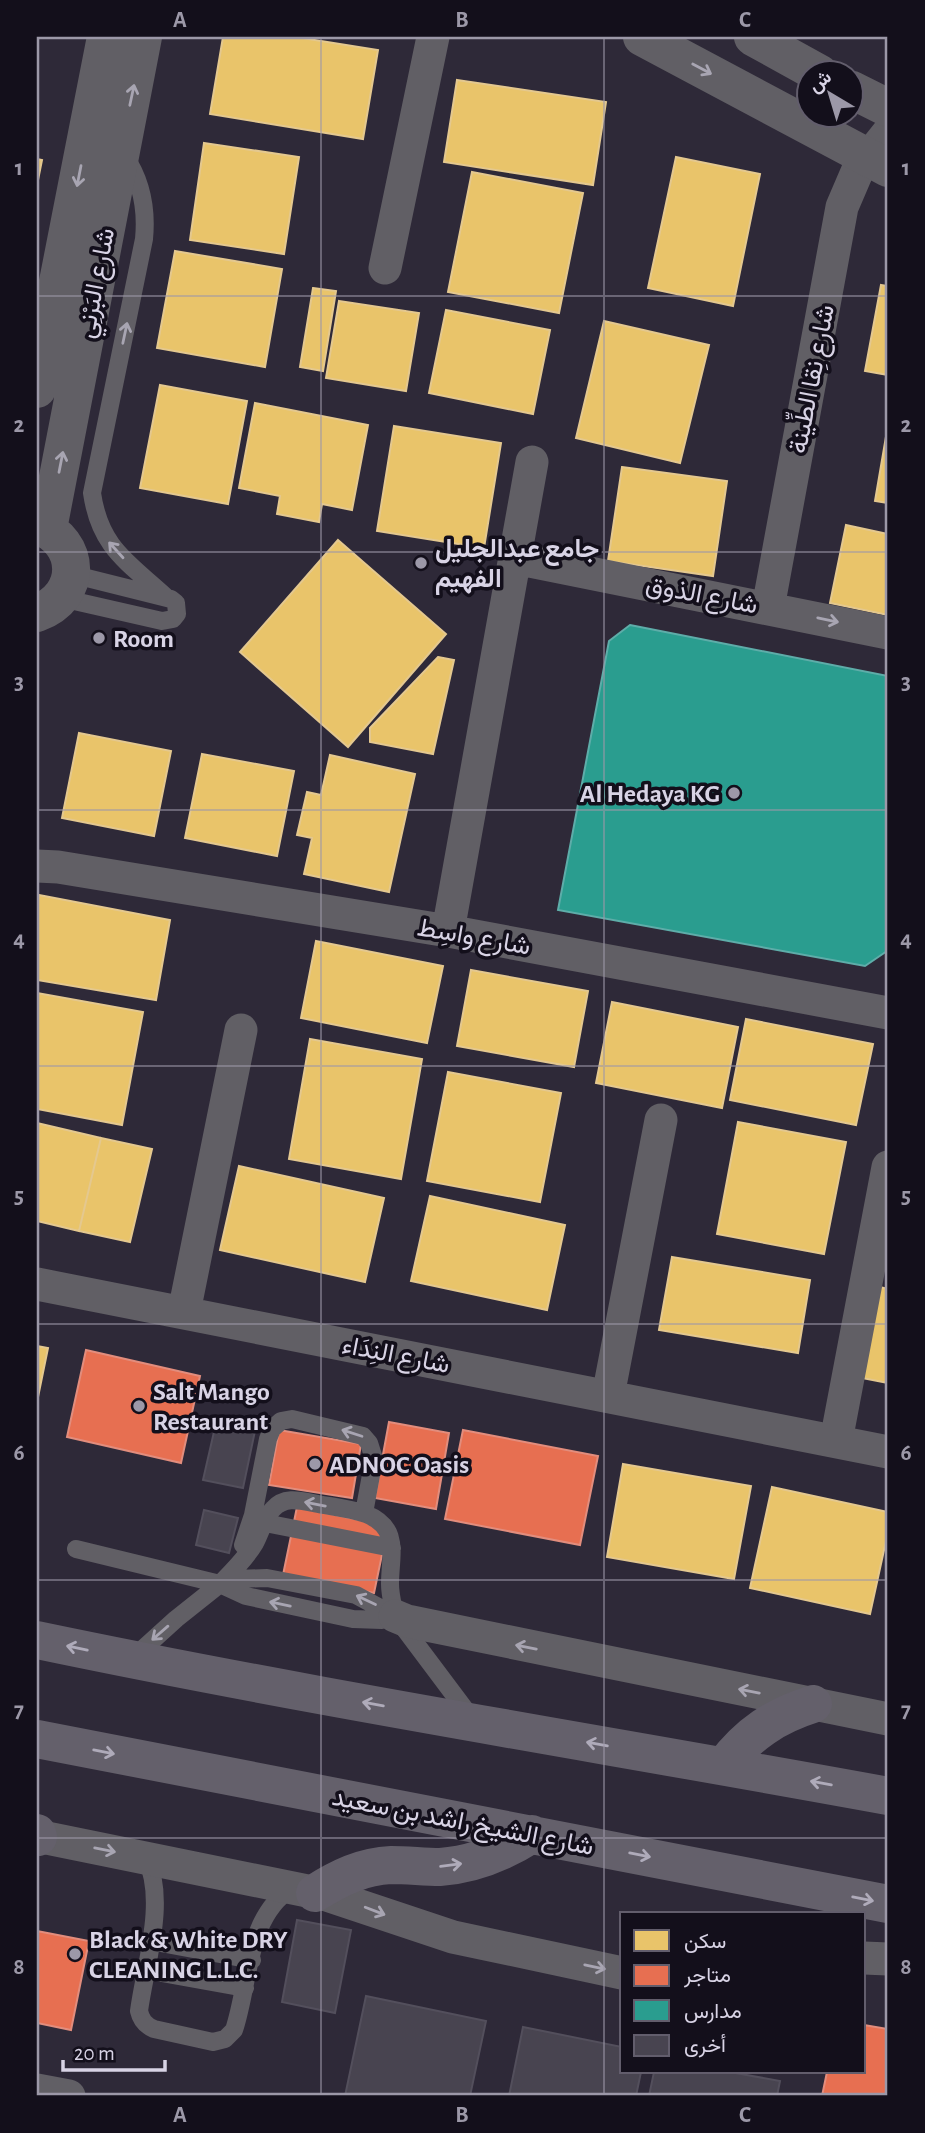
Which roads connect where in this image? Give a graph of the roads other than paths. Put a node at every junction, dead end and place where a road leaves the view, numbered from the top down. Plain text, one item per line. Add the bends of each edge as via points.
1 (106, 37) edge
2 (144, 37) edge
3 (433, 37) edge
4 (642, 37) edge
5 (752, 37) edge
6 (796, 61) edge
7 (866, 97) edge
8 (888, 108) edge
9 (120, 149) junction
10 (882, 152) edge
11 (385, 268) dead end
12 (37, 389) edge
13 (532, 462) dead end
14 (42, 527) edge
15 (515, 558) junction
16 (56, 595) edge
17 (166, 597) junction
18 (768, 608) junction
19 (888, 633) edge
20 (44, 860) edge
21 (448, 931) junction
22 (888, 1013) edge
23 (241, 1030) dead end
24 (661, 1120) dead end
25 (888, 1167) edge
26 (37, 1284) edge
27 (184, 1312) junction
28 (608, 1396) junction
29 (836, 1441) junction
30 (888, 1452) edge
31 (364, 1513) junction
32 (265, 1523) junction
33 (393, 1548) junction
34 (76, 1549) dead end
35 (220, 1584) junction
36 (395, 1616) junction
37 (37, 1640) edge
38 (131, 1659) junction
39 (813, 1704) junction
40 (888, 1718) edge
41 (474, 1723) junction
42 (37, 1739) edge
43 (724, 1766) junction
44 (888, 1796) edge
45 (532, 1834) junction
46 (37, 1839) edge
47 (146, 1858) junction
48 (304, 1890) junction
49 (888, 1904) edge
50 (150, 1941) junction
51 (866, 1958) edge
52 (888, 1959) edge
53 (252, 1960) junction
54 (145, 1969) junction
55 (620, 1973) edge
56 (245, 1988) junction
57 (37, 2090) edge
58 (69, 2096) edge

1 -> 12 street, شارع البَرْنِي
9 -> 2 street, شارع البَرْنِي
3 - 11 street
4 -> 10 street
5 - 6 street
7 - 8 street
14 -> 9 street, شارع البَرْنِي
17 -> 9 lane via 106,539 92,493 146,220 139,183
10 - 18 street, شارع نِقا الطِّينة via 857,172 842,207
13 - 15 street
14 - 16 street via 64,544 68,553
15 - 18 street, شارع الذوق
15 - 21 street
16 - 17 lane
16 - 17 lane via 168,621 178,608
18 -> 19 street, شارع الذوق
20 - 21 street, شارع واسِط
21 - 22 street, شارع واسِط
23 - 27 street
24 - 28 street
25 - 29 street
26 - 27 street, شارع النِدَاء
27 - 28 street, شارع النِدَاء
28 - 29 street, شارع النِدَاء
29 - 30 street, شارع النِدَاء
31 -> 32 lane via 292,1499 272,1509
31 - 33 lane via 385,1527
31 -> 35 lane via 374,1459 369,1443 355,1432 292,1419 281,1421 268,1439 248,1533
32 - 33 lane
32 - 35 lane via 245,1557
33 - 36 lane via 390,1588
34 - 35 lane
36 -> 35 lane via 356,1595 292,1583 251,1578
35 -> 38 lane
39 -> 36 street via 500,1642
36 - 41 lane
38 -> 37 main road
41 -> 38 main road
39 - 40 street
39 - 43 main road via 771,1720 737,1748
43 -> 41 main road
42 -> 45 main road, شارع الشيخ راشد بن سعيد
44 -> 43 main road
48 -> 45 main road via 363,1869 465,1863 511,1847
45 -> 49 main road, شارع الشيخ راشد بن سعيد
46 -> 47 street
47 - 48 street
47 - 50 lane via 156,1888
48 - 53 lane via 282,1894 266,1913
48 -> 55 street via 453,1937
50 - 53 lane
50 - 54 lane
51 - 52 street
53 - 56 lane
54 - 56 lane
54 - 56 lane via 139,2011 144,2022 154,2029 206,2041 230,2035
57 - 58 street

